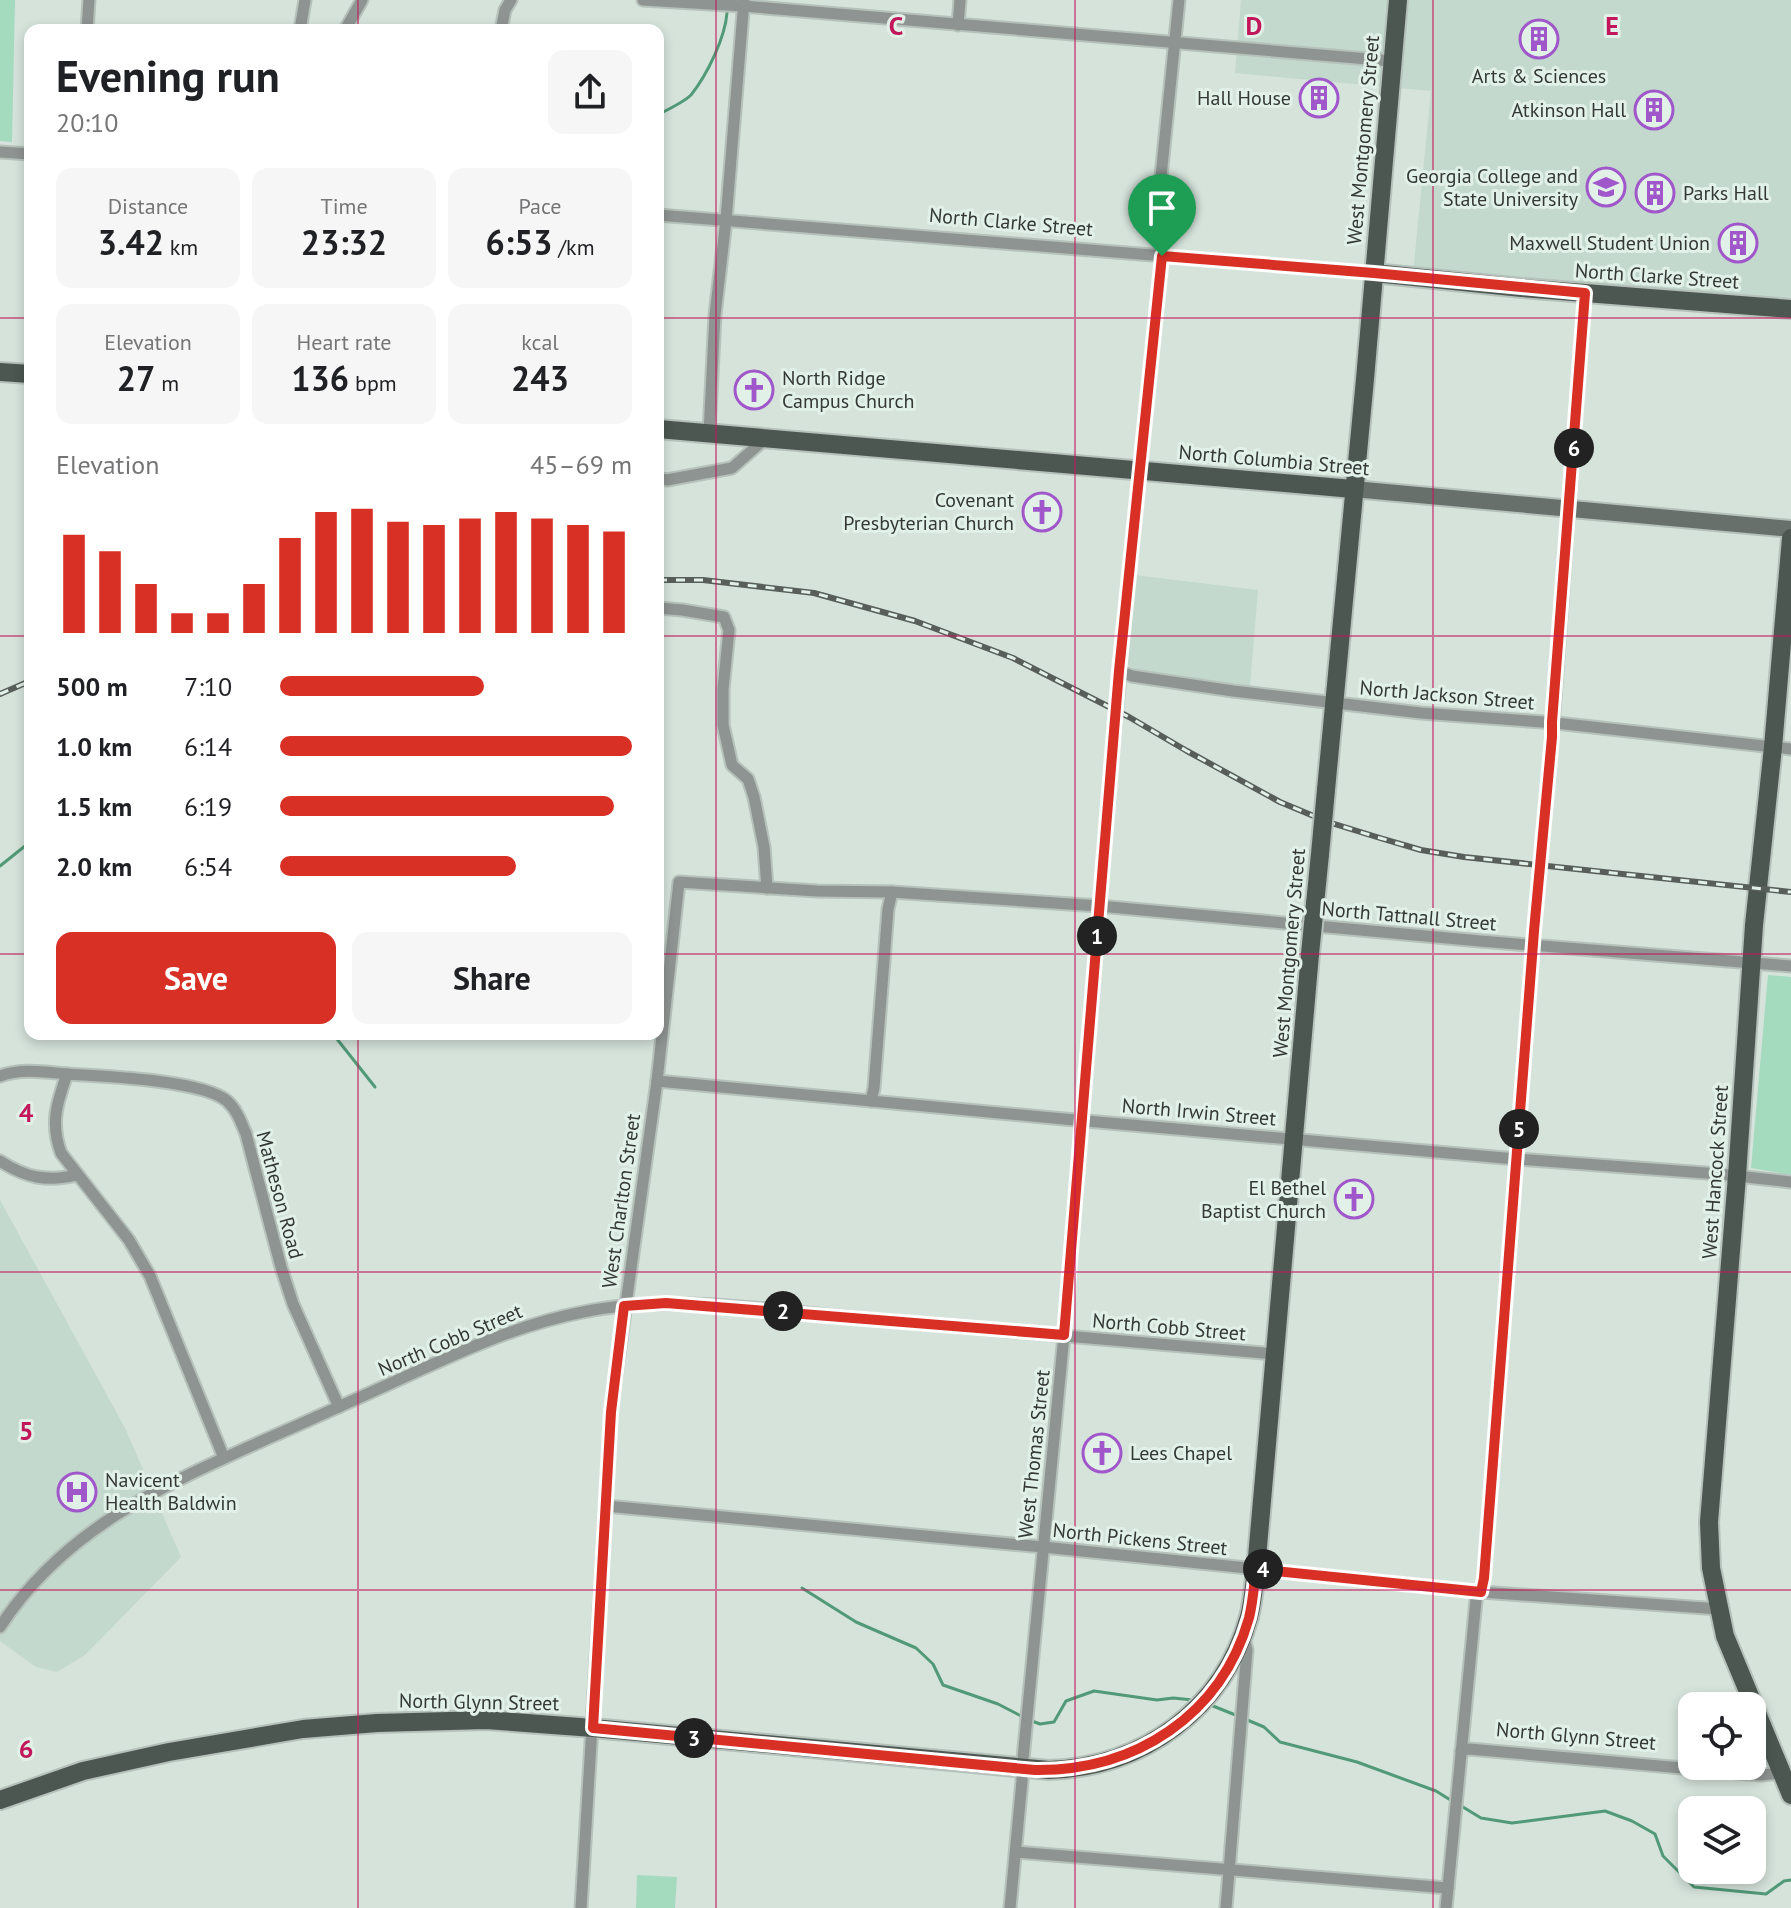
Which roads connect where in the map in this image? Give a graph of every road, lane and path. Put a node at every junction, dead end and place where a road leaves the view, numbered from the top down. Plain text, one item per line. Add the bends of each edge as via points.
1 (89, 0) edge
2 (305, 0) edge
3 (362, 0) edge
4 (511, 0) edge
5 (643, 0) edge
6 (960, 0) edge
7 (1179, 0) edge
8 (1398, 0) edge
9 (743, 3) edge
10 (87, 24) edge
11 (301, 24) edge
12 (348, 24) edge
13 (502, 24) edge
14 (958, 25) junction
15 (1176, 42) junction
16 (1392, 61) junction
17 (0, 152) edge
18 (24, 154) edge
19 (664, 215) edge
20 (726, 220) junction
21 (1162, 256) junction
22 (1374, 273) junction
23 (1585, 293) junction
24 (1791, 309) edge
25 (0, 372) edge
26 (24, 374) edge
27 (664, 429) edge
28 (709, 433) junction
29 (766, 438) junction
30 (1139, 471) junction
31 (664, 479) edge
32 (1353, 489) junction
33 (1570, 508) junction
34 (1791, 529) edge
35 (1791, 538) edge
36 (664, 608) edge
37 (1119, 671) junction
38 (1335, 702) junction
39 (1552, 722) junction
40 (1782, 748) edge
41 (679, 882) joint
42 (767, 888) junction
43 (892, 892) junction
44 (1099, 906) junction
45 (1534, 945) junction
46 (1752, 963) junction
47 (1791, 966) edge
48 (664, 1018) edge
49 (662, 1040) edge
50 (67, 1074) junction
51 (0, 1076) edge
52 (657, 1081) junction
53 (871, 1101) junction
54 (1081, 1121) junction
55 (1294, 1140) junction
56 (1516, 1159) junction
57 (0, 1161) edge
58 (77, 1175) junction
59 (1737, 1176) junction
60 (1791, 1182) edge
61 (624, 1306) junction
62 (1064, 1335) junction
63 (1275, 1354) junction
64 (339, 1407) junction
65 (224, 1458) junction
66 (606, 1506) junction
67 (1043, 1547) junction
68 (1256, 1569) junction
69 (1479, 1591) junction
70 (1719, 1609) junction
71 (0, 1627) edge
72 (1243, 1634) junction
73 (593, 1728) junction
74 (1461, 1751) junction
75 (1022, 1769) junction
76 (1783, 1773) junction
77 (1791, 1795) edge
78 (0, 1800) edge
79 (1016, 1852) junction
80 (1229, 1869) junction
81 (1448, 1888) junction
82 (581, 1908) edge
83 (1010, 1908) edge
84 (1226, 1908) edge
85 (1446, 1908) edge

1 - 10 street
2 - 11 street
3 - 12 street
4 - 13 street
5 - 9 street
6 - 14 street
7 - 15 street, West Thomas Street
8 - 16 main road, West Montgomery Street
9 - 14 street
9 - 20 street
14 - 15 street
15 - 16 street
15 - 21 street, West Thomas Street via 1160,186
16 - 22 main road, West Montgomery Street
17 - 18 street
19 - 20 street, North Clarke Street
20 - 21 street, North Clarke Street
20 - 28 street
21 - 22 street, North Clarke Street
21 - 30 street, West Thomas Street
22 - 23 main road, North Clarke Street
22 - 32 main road, West Montgomery Street
23 - 24 main road, North Clarke Street
23 - 33 street
25 - 26 main road
27 - 28 main road, North Columbia Street
28 - 29 main road, North Columbia Street
29 - 30 main road, North Columbia Street
29 - 31 street via 732,468
30 - 32 main road, North Columbia Street
30 - 37 street, West Thomas Street
32 - 33 street, North Columbia Street
32 - 38 main road, West Montgomery Street
33 - 34 street, North Columbia Street
33 - 39 street
35 - 40 main road, West Hancock Street
36 - 42 street via 724,617 729,630 723,725 732,765 748,779 754,797
37 - 38 street, North Jackson Street
37 - 44 street, West Thomas Street, bridge
38 - 39 street, North Jackson Street
38 - 55 main road, West Montgomery Street, bridge
39 - 40 street, North Jackson Street
39 - 45 street
40 - 46 main road, West Hancock Street
41 - 42 street, North Tattnall Street
41 - 48 street, West Charlton Street
42 - 43 street, North Tattnall Street
43 - 44 street, North Tattnall Street
43 - 53 street
44 - 45 street, North Tattnall Street
44 - 54 street, West Thomas Street
45 - 46 street, North Tattnall Street
45 - 56 street
46 - 47 street, North Tattnall Street
46 - 59 main road, West Hancock Street
49 - 52 street, West Charlton Street
50 - 51 street, Matheson Road via 30,1071
50 - 58 street via 55,1119 57,1140
50 - 64 street, Matheson Road via 194,1087 215,1094 238,1114 293,1304
52 - 53 street, North Irwin Street
52 - 61 street, West Charlton Street
53 - 54 street, North Irwin Street
54 - 55 street, North Irwin Street
54 - 62 street, West Thomas Street
55 - 56 street, North Irwin Street
55 - 63 main road, West Montgomery Street
56 - 59 street, North Irwin Street
56 - 69 street
57 - 58 street via 38,1178
58 - 65 street via 129,1240 150,1276
59 - 60 street, North Irwin Street
59 - 70 main road, West Hancock Street via 1709,1522
61 - 62 street, North Cobb Street via 698,1305
61 - 64 street, North Cobb Street via 545,1320 486,1340
61 - 66 street, West Charlton Street
62 - 63 street, North Cobb Street
62 - 67 street, West Thomas Street
63 - 68 main road, West Montgomery Street
64 - 65 street, North Cobb Street
65 - 71 street, North Cobb Street via 125,1507 77,1541
66 - 67 street, North Pickens Street
66 - 73 street, West Charlton Street
67 - 68 street, North Pickens Street
67 - 75 street, West Thomas Street
68 - 69 street, North Pickens Street
68 - 72 main road, West Montgomery Street
69 - 70 street, North Pickens Street
69 - 74 street
70 - 76 main road, West Hancock Street via 1725,1636
72 - 75 main road, North Glynn Street via 1212,1691 1161,1737 1097,1764
72 - 80 street, West Montgomery Street via 1247,1650
73 - 75 main road, North Glynn Street
73 - 78 main road, North Glynn Street via 486,1720 303,1729 83,1771
73 - 82 street, West Charlton Street
74 - 76 street, North Glynn Street
74 - 81 street
75 - 79 street, West Thomas Street
76 - 77 main road, West Hancock Street
79 - 80 street
79 - 83 street, West Thomas Street
80 - 81 street
80 - 84 street, West Montgomery Street
81 - 85 street

